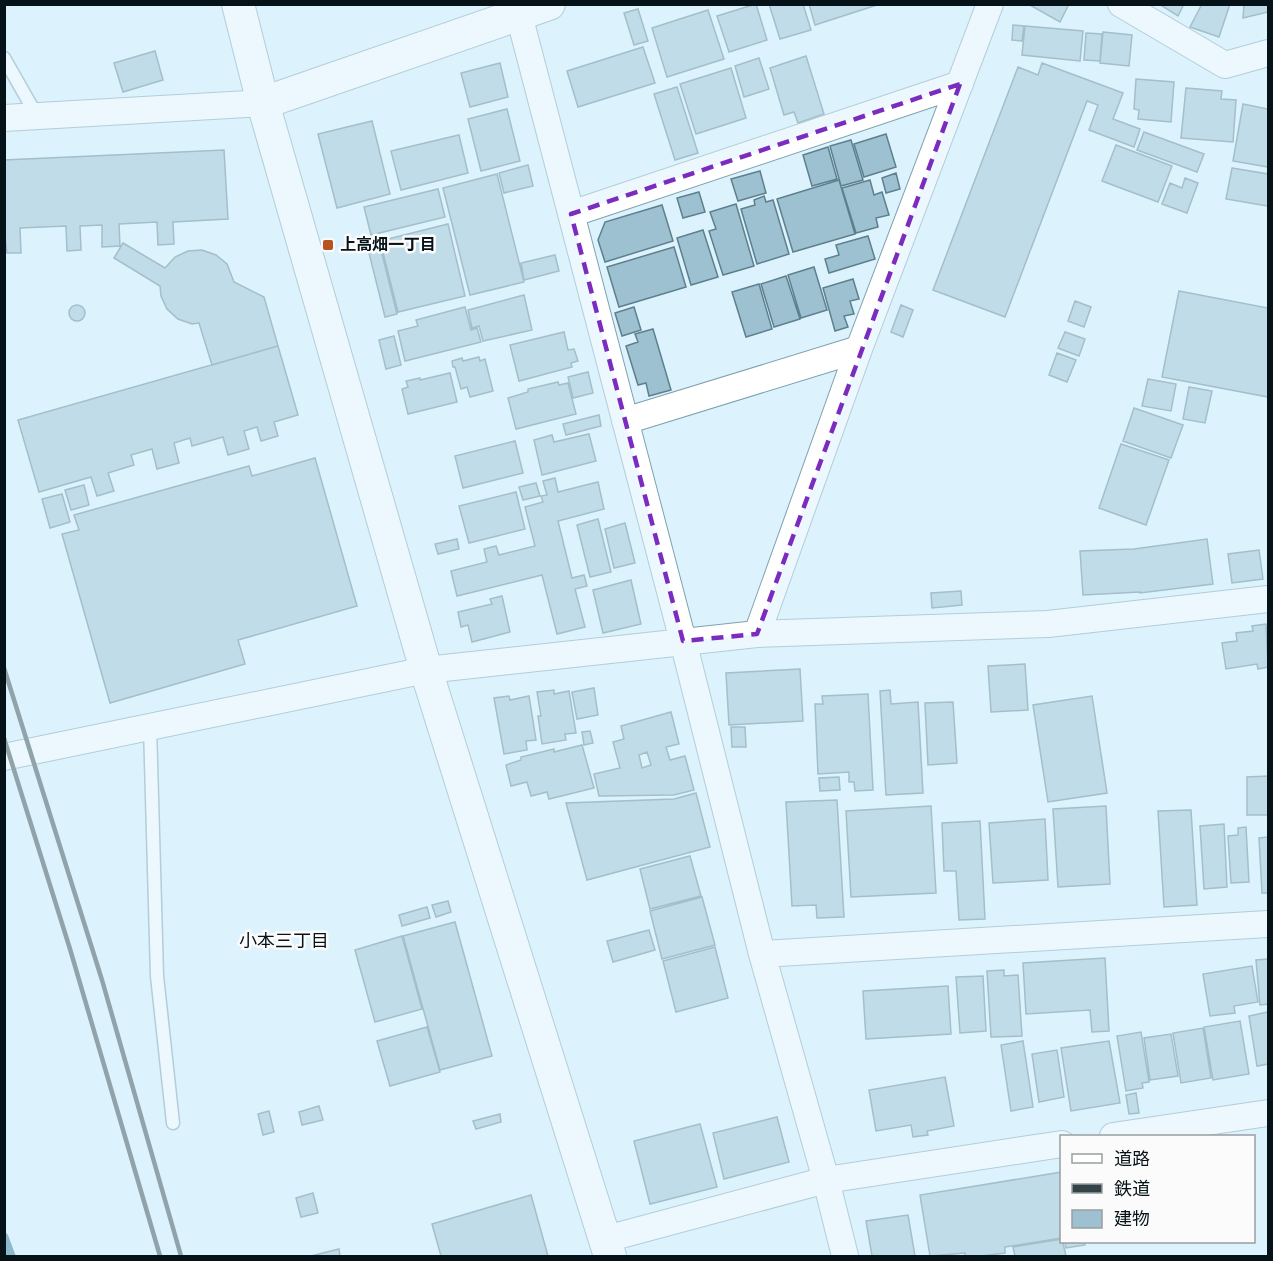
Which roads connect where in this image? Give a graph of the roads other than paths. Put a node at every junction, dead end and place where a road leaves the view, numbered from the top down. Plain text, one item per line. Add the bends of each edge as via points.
1 (238, 4) edge
2 (549, 4) edge
3 (990, 4) edge
4 (1121, 4) edge
5 (519, 15) junction
6 (1269, 53) edge
7 (4, 58) edge
8 (960, 84) junction
9 (263, 103) junction
10 (37, 116) junction
11 (4, 118) edge
12 (571, 214) junction
13 (859, 349) junction
14 (625, 421) junction
15 (1269, 599) edge
16 (757, 634) junction
17 (683, 641) junction
18 (426, 670) junction
19 (150, 726) junction
20 (4, 757) edge
21 (1269, 924) edge
22 (762, 954) junction
23 (1269, 1113) edge
24 (173, 1123) dead end
25 (1126, 1135) edge
26 (1060, 1144) edge
27 (826, 1180) junction
28 (608, 1248) edge
29 (845, 1257) edge

1 - 9 street
2 - 5 street
3 - 8 street
4 - 6 street via 1225,65
5 - 9 street
5 - 12 street
7 - 10 lane
8 - 12 street
8 - 13 street
9 - 10 street
9 - 18 street
10 - 11 street
12 - 14 street
13 - 14 street
13 - 16 street
14 - 17 street
15 - 16 street via 1048,624
16 - 17 street
17 - 18 street
17 - 22 street
18 - 19 street
18 - 28 street
19 - 20 street
19 - 24 lane via 157,976
21 - 22 street
22 - 27 street
23 - 25 street
26 - 27 street
27 - 28 street
27 - 29 street

